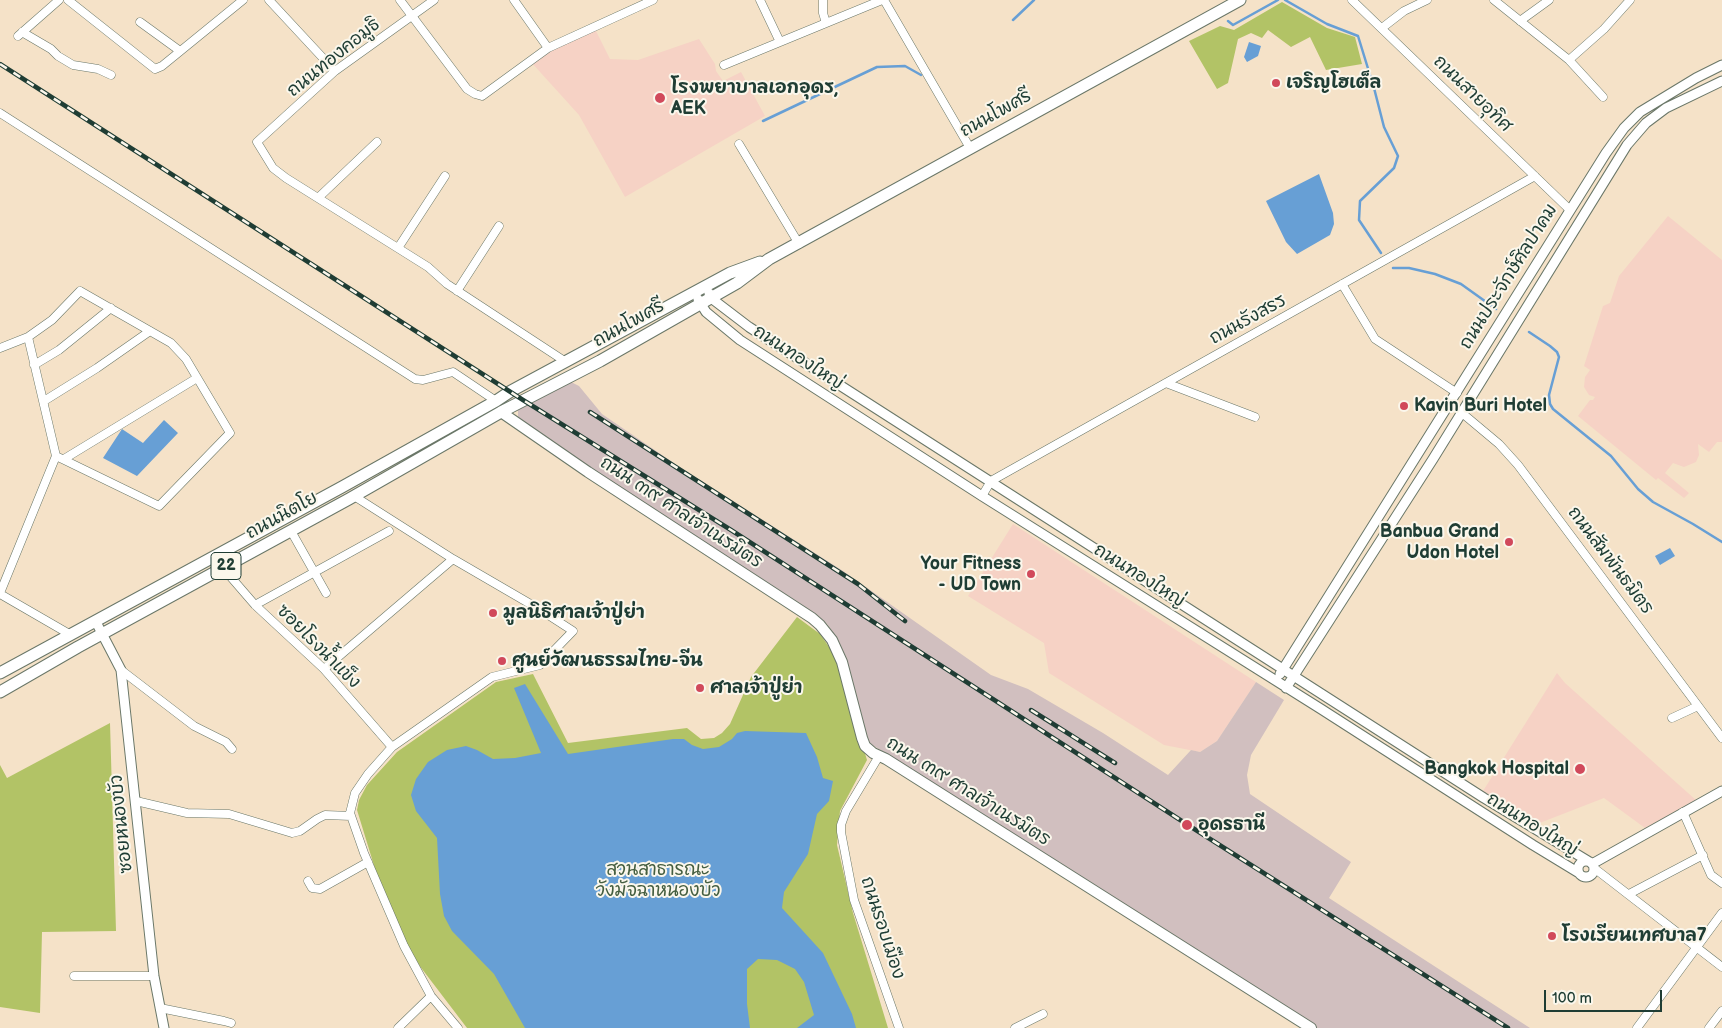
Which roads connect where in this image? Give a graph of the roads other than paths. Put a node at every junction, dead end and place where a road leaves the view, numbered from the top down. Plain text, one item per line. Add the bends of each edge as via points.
1 (59, 0) edge
2 (68, 0) edge
3 (243, 0) edge
4 (269, 0) edge
5 (400, 0) edge
6 (434, 0) edge
7 (514, 0) edge
8 (653, 0) edge
9 (760, 0) edge
10 (823, 0) edge
11 (883, 0) edge
12 (1240, 0) edge
13 (1352, 0) edge
14 (1427, 0) edge
15 (1494, 0) edge
16 (1549, 0) edge
17 (1630, 0) edge
18 (413, 16) junction
19 (1520, 21) junction
20 (140, 22) dead end
21 (826, 23) junction
22 (1382, 28) junction
23 (780, 42) junction
24 (548, 48) junction
25 (180, 51) junction
26 (1569, 60) junction
27 (724, 65) dead end
28 (1722, 65) edge
29 (336, 71) junction
30 (111, 75) dead end
31 (1722, 81) edge
32 (1603, 97) dead end
33 (0, 113) edge
34 (377, 142) dead end
35 (739, 144) dead end
36 (970, 148) junction
37 (445, 176) dead end
38 (1535, 176) junction
39 (318, 198) junction
40 (1570, 210) junction
41 (1580, 220) junction
42 (499, 226) dead end
43 (799, 244) junction
44 (398, 248) junction
45 (769, 259) junction
46 (730, 273) junction
47 (1342, 284) junction
48 (701, 289) junction
49 (457, 291) junction
50 (711, 298) junction
51 (1514, 300) junction
52 (700, 304) junction
53 (111, 308) junction
54 (666, 308) junction
55 (1526, 308) junction
56 (749, 327) junction
57 (150, 331) junction
58 (28, 337) junction
59 (740, 340) junction
60 (0, 348) edge
61 (566, 362) junction
62 (34, 365) junction
63 (197, 378) junction
64 (1166, 383) junction
65 (1456, 393) junction
66 (44, 401) junction
67 (1449, 405) junction
68 (498, 407) junction
69 (1462, 413) junction
70 (1255, 417) dead end
71 (60, 458) junction
72 (991, 481) junction
73 (982, 496) junction
74 (352, 497) junction
75 (1376, 522) junction
76 (291, 531) junction
77 (389, 531) dead end
78 (1388, 531) junction
79 (1362, 545) junction
80 (1374, 553) junction
81 (454, 559) junction
82 (223, 568) junction
83 (315, 572) junction
84 (0, 593) edge
85 (326, 593) dead end
86 (255, 605) junction
87 (96, 622) junction
88 (103, 634) junction
89 (71, 635) junction
90 (78, 647) junction
91 (324, 669) junction
92 (1284, 669) junction
93 (121, 670) junction
94 (0, 673) edge
95 (1294, 676) junction
96 (1276, 681) junction
97 (1286, 688) junction
98 (0, 692) edge
99 (1698, 706) junction
100 (1672, 718) dead end
101 (1722, 738) edge
102 (392, 747) junction
103 (232, 749) dead end
104 (879, 756) junction
105 (1721, 793) edge
106 (136, 801) junction
107 (1683, 812) junction
108 (351, 816) junction
109 (1551, 839) junction
110 (1543, 852) junction
111 (1703, 855) junction
112 (368, 862) junction
113 (1591, 864) junction
114 (1579, 873) junction
115 (308, 881) dead end
116 (1722, 883) edge
117 (1629, 894) junction
118 (1722, 913) edge
119 (1698, 947) junction
120 (1722, 967) edge
121 (74, 976) dead end
122 (154, 976) junction
123 (432, 996) junction
124 (160, 1008) junction
125 (1722, 1011) edge
126 (1043, 1014) dead end
127 (231, 1024) dead end
128 (164, 1028) edge
129 (398, 1028) edge
130 (458, 1028) edge
131 (899, 1028) edge
132 (1015, 1028) edge
133 (1311, 1028) edge
134 (1637, 1028) edge
135 (1709, 1028) edge

1 - 30 street via 20,34 51,49 73,65
2 - 25 street via 155,69
3 - 25 street
4 - 29 street
5 - 18 street
6 - 18 street, ถนนทองคอมูธิ
7 - 24 street
8 - 24 street
9 - 23 street
10 - 21 street
11 - 21 street
11 - 36 street
12 - 36 main road, ถนนโพศรี
13 - 22 street, ถนนสายอุทิศ
14 - 22 street via 1404,11
15 - 19 street
16 - 19 street
17 - 26 street
18 - 24 street via 467,88 482,96
18 - 29 street, ถนนทองคอมูธิ
19 - 26 street
20 - 25 street
21 - 23 street
22 - 38 street, ถนนสายอุทิศ
23 - 27 street
26 - 32 street
28 - 40 street, ถนนประจักษ์ศิลปาคม via 1640,112 1606,153
29 - 39 street, ถนนทองคอมูธิ via 257,142 273,168
31 - 41 street, ถนนประจักษ์ศิลปาคม via 1666,108 1646,123 1627,145
33 - 68 street via 415,380 453,372
34 - 39 street
35 - 43 street
36 - 43 main road, ถนนโพศรี
37 - 44 street
38 - 40 street, ถนนสายอุทิศ
38 - 47 street, ถนนรังสรร
39 - 44 street
40 - 41 street
40 - 51 street, ถนนประจักษ์ศิลปาคม
41 - 55 street, ถนนประจักษ์ศิลปาคม
42 - 49 street
43 - 45 main road, ถนนโพศรี
44 - 49 street
45 - 46 main road, ถนนโพศรี
45 - 50 main road, ถนนโพศรี via 738,283
46 - 48 main road, ถนนโพศรี
46 - 54 main road via 722,274
47 - 64 street, ถนนรังสรร
47 - 65 street via 1374,339
48 - 50 street, ถนนทองใหญ่
48 - 52 street, ถนนทองใหญ่
48 - 54 main road, ถนนโพศรี
49 - 61 street
50 - 52 main road, ถนนโพศรี
50 - 56 street, ถนนทองใหญ่
51 - 55 street
51 - 65 street, ถนนประจักษ์ศิลปาคม
52 - 59 street, ถนนทองใหญ่
52 - 68 main road, ถนนโพศรี via 607,356
53 - 57 street
53 - 58 street via 80,291 52,320
53 - 62 street via 59,350
54 - 61 main road, ถนนโพศรี
55 - 69 street, ถนนประจักษ์ศิลปาคม
56 - 59 street
56 - 72 street, ถนนทองใหญ่
57 - 63 street via 171,343
57 - 66 street
58 - 60 street
58 - 62 street
59 - 73 street, ถนนทองใหญ่
61 - 68 main road, ถนนโพศรี via 511,391
62 - 66 street
63 - 71 street
63 - 71 street via 230,434 159,506
64 - 70 street
64 - 72 street, ถนนรังสรร
65 - 67 street, ถนนประจักษ์ศิลปาคม
66 - 71 street
67 - 69 street
67 - 75 street, ถนนประจักษ์ศิลปาคม
68 - 74 main road, ถนนนิตโย
68 - 87 main road, ถนนนิตโย / 22 via 342,487
68 - 104 main road, ถนน ๓๙ ศาลเจ้าเนรมิตร via 588,472 820,625 832,640 842,662 865,746
69 - 78 street, ถนนประจักษ์ศิลปาคม
69 - 99 street, ถนนสัมพันธมิตร via 1518,465
71 - 84 street
72 - 73 street, ถนนรังสรร
72 - 92 street, ถนนทองใหญ่
73 - 96 street, ถนนทองใหญ่
74 - 76 main road, ถนนนิตโย / 22
74 - 81 street
75 - 78 street
75 - 79 street, ถนนประจักษ์ศิลปาคม
76 - 82 main road, ถนนนิตโย / 22
76 - 83 street
77 - 83 street
78 - 80 street, ถนนประจักษ์ศิลปาคม
79 - 80 street
79 - 92 street, ถนนประจักษ์ศิลปาคม
80 - 95 street, ถนนประจักษ์ศิลปาคม
81 - 91 street
81 - 102 street via 573,631 540,665 492,677
82 - 86 street, ซอยโรงน้ำแข็ง
82 - 88 main road, ถนนนิตโย / 22
83 - 85 street
83 - 86 street
84 - 89 street
86 - 91 street, ซอยโรงน้ำแข็ง
87 - 88 street, ซอยหนองบัว
87 - 89 main road, ถนนนิตโย / 22
88 - 90 main road, ถนนนิตโย / 22
88 - 93 street, ซอยหนองบัว
89 - 90 main road
89 - 94 main road, ถนนนิตโย / 22
90 - 98 main road, ถนนนิตโย / 22
91 - 102 street, ซอยโรงน้ำแข็ง
92 - 95 street, ถนนทองใหญ่
92 - 96 street, ถนนประจักษ์ศิลปาคม
93 - 103 street via 194,726 226,742
93 - 106 street, ซอยหนองบัว
95 - 97 street, ถนนประจักษ์ศิลปาคม
95 - 109 street, ถนนทองใหญ่
96 - 97 street, ถนนทองใหญ่
97 - 110 street, ถนนทองใหญ่
99 - 100 street
99 - 101 street, ถนนสัมพันธมิตร
102 - 108 street via 355,793
104 - 131 street, ถนนรอบเมือง via 846,812 841,832 854,900
104 - 133 main road, ถนน ๓๙ ศาลเจ้าเนรมิตร
105 - 107 street
106 - 108 street via 187,813 229,814 292,833 325,815
106 - 122 street, ซอยหนองบัว
107 - 111 street
107 - 113 street
108 - 112 street
109 - 110 street
109 - 113 street, ถนนทองใหญ่
110 - 114 street, ถนนทองใหญ่
111 - 116 street via 1711,875
111 - 117 street
112 - 115 street via 320,889 312,888
112 - 123 street via 404,946
113 - 114 street via 1582,862
113 - 114 street via 1593,873 1589,876
113 - 117 street
117 - 119 street
118 - 119 street
119 - 120 street
119 - 134 street
121 - 122 street
122 - 124 street, ซอยหนองบัว
123 - 129 street
123 - 130 street
124 - 127 street
124 - 128 street, ซอยหนองบัว
125 - 135 street
126 - 132 street

